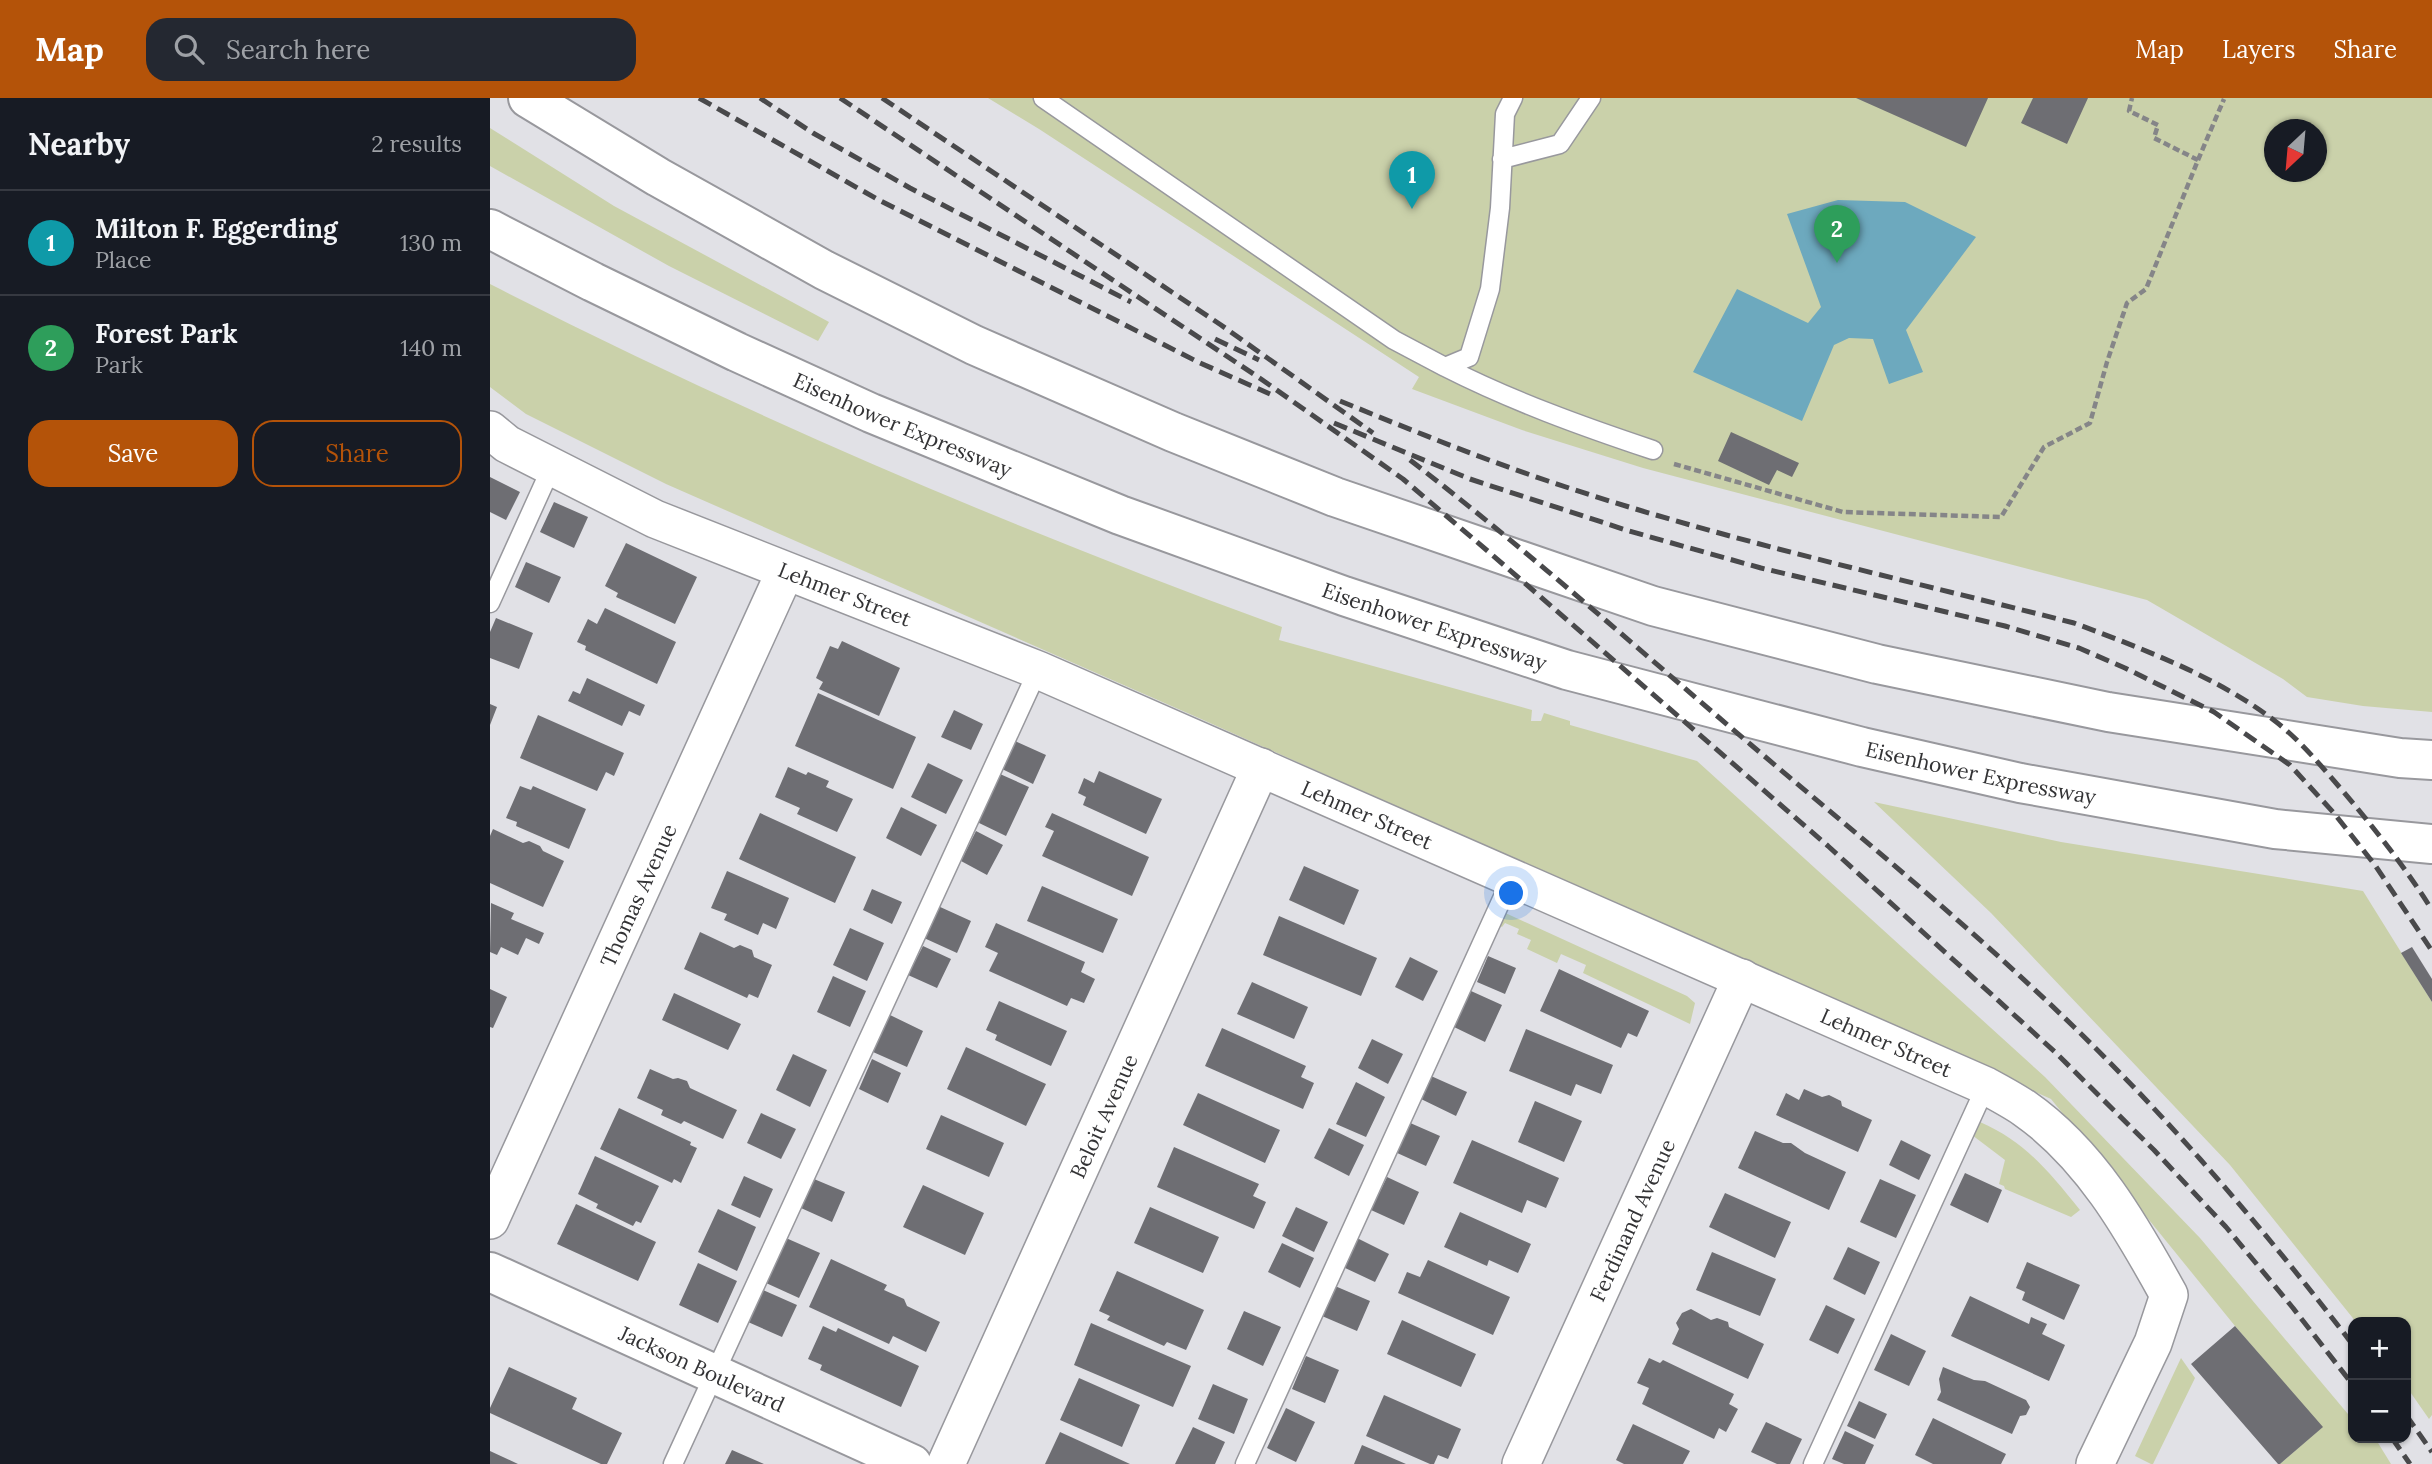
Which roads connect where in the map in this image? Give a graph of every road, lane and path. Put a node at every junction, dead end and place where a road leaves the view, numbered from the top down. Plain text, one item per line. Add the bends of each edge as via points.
1 (528, 98) edge
2 (1043, 98) edge
3 (1513, 98) edge
4 (1591, 98) edge
5 (2132, 98) edge
6 (2224, 99) edge
7 (1502, 159) junction
8 (2198, 159) junction
9 (490, 229) edge
10 (1445, 367) junction
11 (490, 430) edge
12 (1653, 450) joint
13 (552, 466) junction
14 (785, 572) junction
15 (490, 603) edge
16 (1038, 670) junction
17 (2432, 760) edge
18 (1261, 767) junction
19 (2432, 844) edge
20 (1512, 877) junction
21 (1742, 978) junction
22 (1986, 1086) junction
23 (490, 1220) edge
24 (490, 1272) edge
25 (714, 1374) junction
26 (673, 1464) edge
27 (912, 1464) edge
28 (946, 1464) edge
29 (1245, 1464) edge
30 (1521, 1464) edge
31 (1813, 1464) edge
32 (2095, 1464) edge

1 - 17 main road via 824,270 974,345 1335,497 1653,606 1877,664 2108,712
2 - 10 lane via 1394,340
3 - 7 lane via 1505,114
4 - 7 lane via 1560,144
5 - 8 path via 2129,111 2158,125 2154,138
6 - 8 path
7 - 10 lane via 1490,289 1469,357
8 - 12 path via 2146,289 2127,303 2090,423 2045,447 2001,517 1843,512 1670,463
9 - 19 main road, Eisenhower Expressway via 737,352 909,428 1147,524 1567,670 2020,783 2275,829
10 - 12 lane via 1560,419
11 - 13 street, Lehmer Street via 507,444
13 - 14 street, Lehmer Street via 655,519
13 - 15 lane
14 - 16 street, Lehmer Street
14 - 23 street, Thomas Avenue
16 - 18 street, Lehmer Street
16 - 25 lane
18 - 20 street, Lehmer Street
18 - 28 street, Beloit Avenue
20 - 21 street, Lehmer Street
20 - 29 lane
21 - 22 street, Lehmer Street
21 - 30 street, Ferdinand Avenue
22 - 31 lane
22 - 32 street, Lehmer Street via 2025,1109 2087,1165 2132,1227 2169,1295 2153,1343
24 - 25 main road, Jackson Boulevard
25 - 26 lane
25 - 27 main road, Jackson Boulevard

